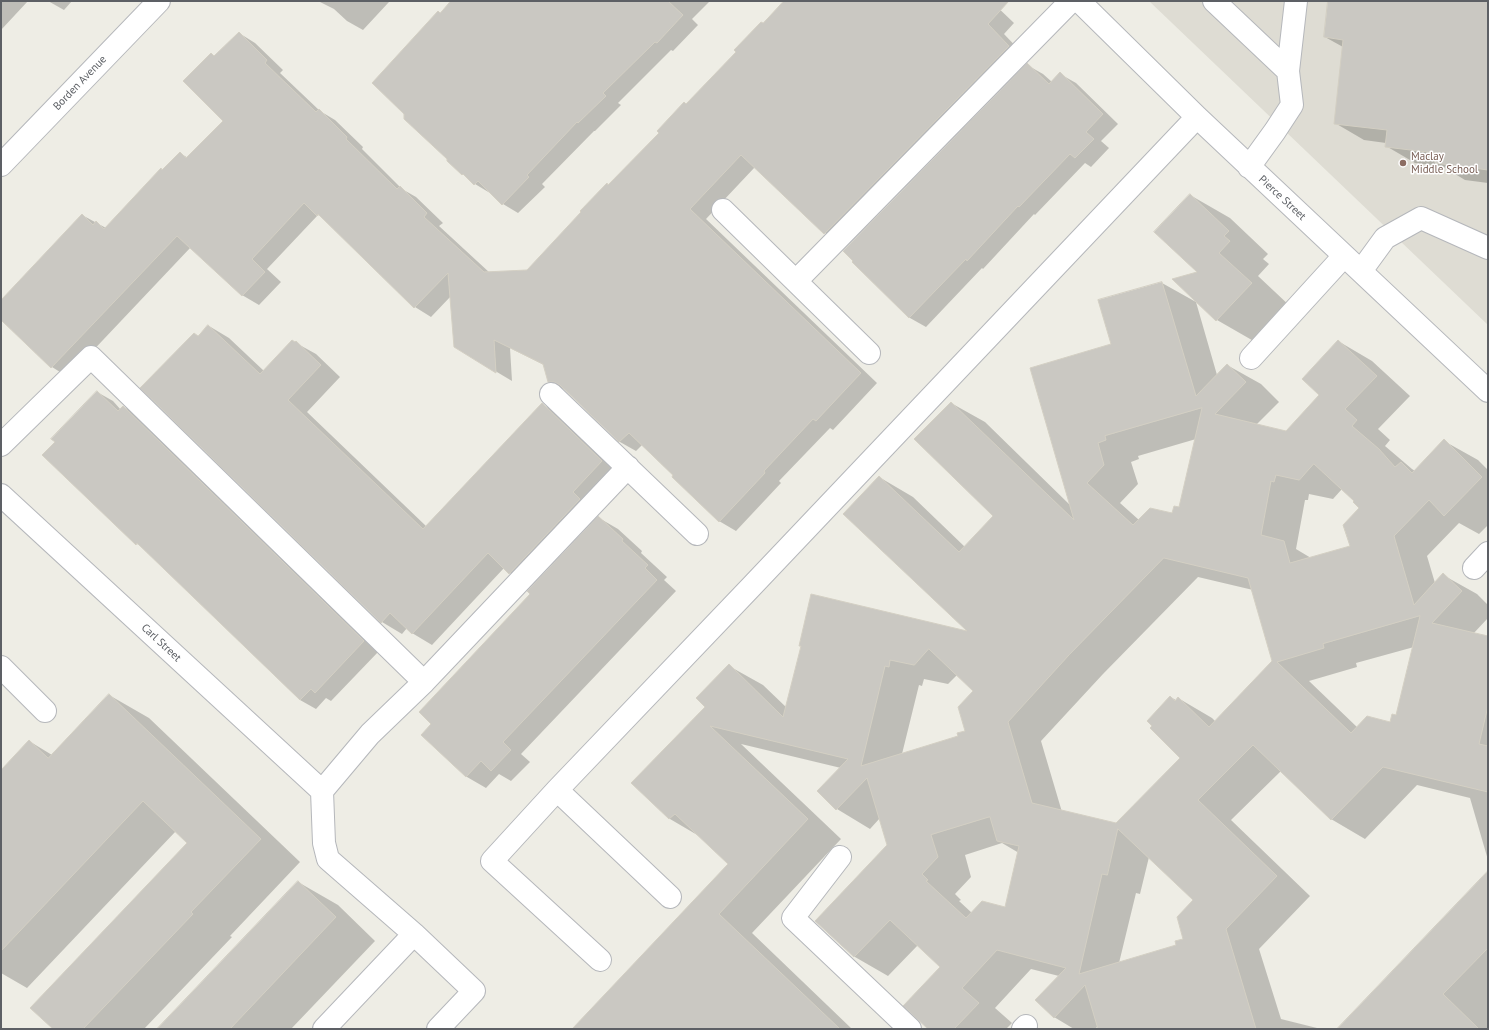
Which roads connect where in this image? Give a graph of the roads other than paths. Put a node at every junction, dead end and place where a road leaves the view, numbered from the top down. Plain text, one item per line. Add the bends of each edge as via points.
1 (159, 1) edge
2 (1070, 1) edge
3 (1079, 1) edge
4 (1214, 1) edge
5 (1296, 1) edge
6 (1288, 71) junction
7 (1197, 118) junction
8 (1, 165) edge
9 (1249, 167) junction
10 (724, 210) dead end
11 (1488, 248) edge
12 (1344, 256) junction
13 (1361, 271) junction
14 (796, 281) junction
15 (869, 353) dead end
16 (1251, 358) dead end
17 (1488, 391) edge
18 (551, 394) dead end
19 (1, 445) edge
20 (628, 467) junction
21 (1, 494) edge
22 (697, 534) dead end
23 (1, 667) edge
24 (424, 682) junction
25 (45, 711) dead end
26 (557, 790) junction
27 (322, 791) junction
28 (840, 857) dead end
29 (670, 897) dead end
30 (414, 934) junction
31 (600, 960) dead end
32 (324, 1029) edge
33 (438, 1029) edge
34 (910, 1029) edge

1 - 8 street, Borden Avenue
2 - 14 street
3 - 7 street, Pierce Street
4 - 6 street
5 - 6 street
6 - 9 street via 1292,105
7 - 9 street, Pierce Street
7 - 26 street
9 - 12 street, Pierce Street
10 - 14 street
11 - 13 street via 1421,218 1385,238
12 - 13 street, Pierce Street
12 - 16 street
13 - 17 street, Pierce Street
14 - 15 street
18 - 20 street
19 - 24 street via 91,357
20 - 22 street
20 - 24 street
21 - 27 street, Carl Street
23 - 25 street
24 - 27 street via 370,734
26 - 29 street
26 - 31 street via 492,861
27 - 30 street via 324,843 328,858
28 - 34 street via 793,918
30 - 32 street
30 - 33 street via 474,991

